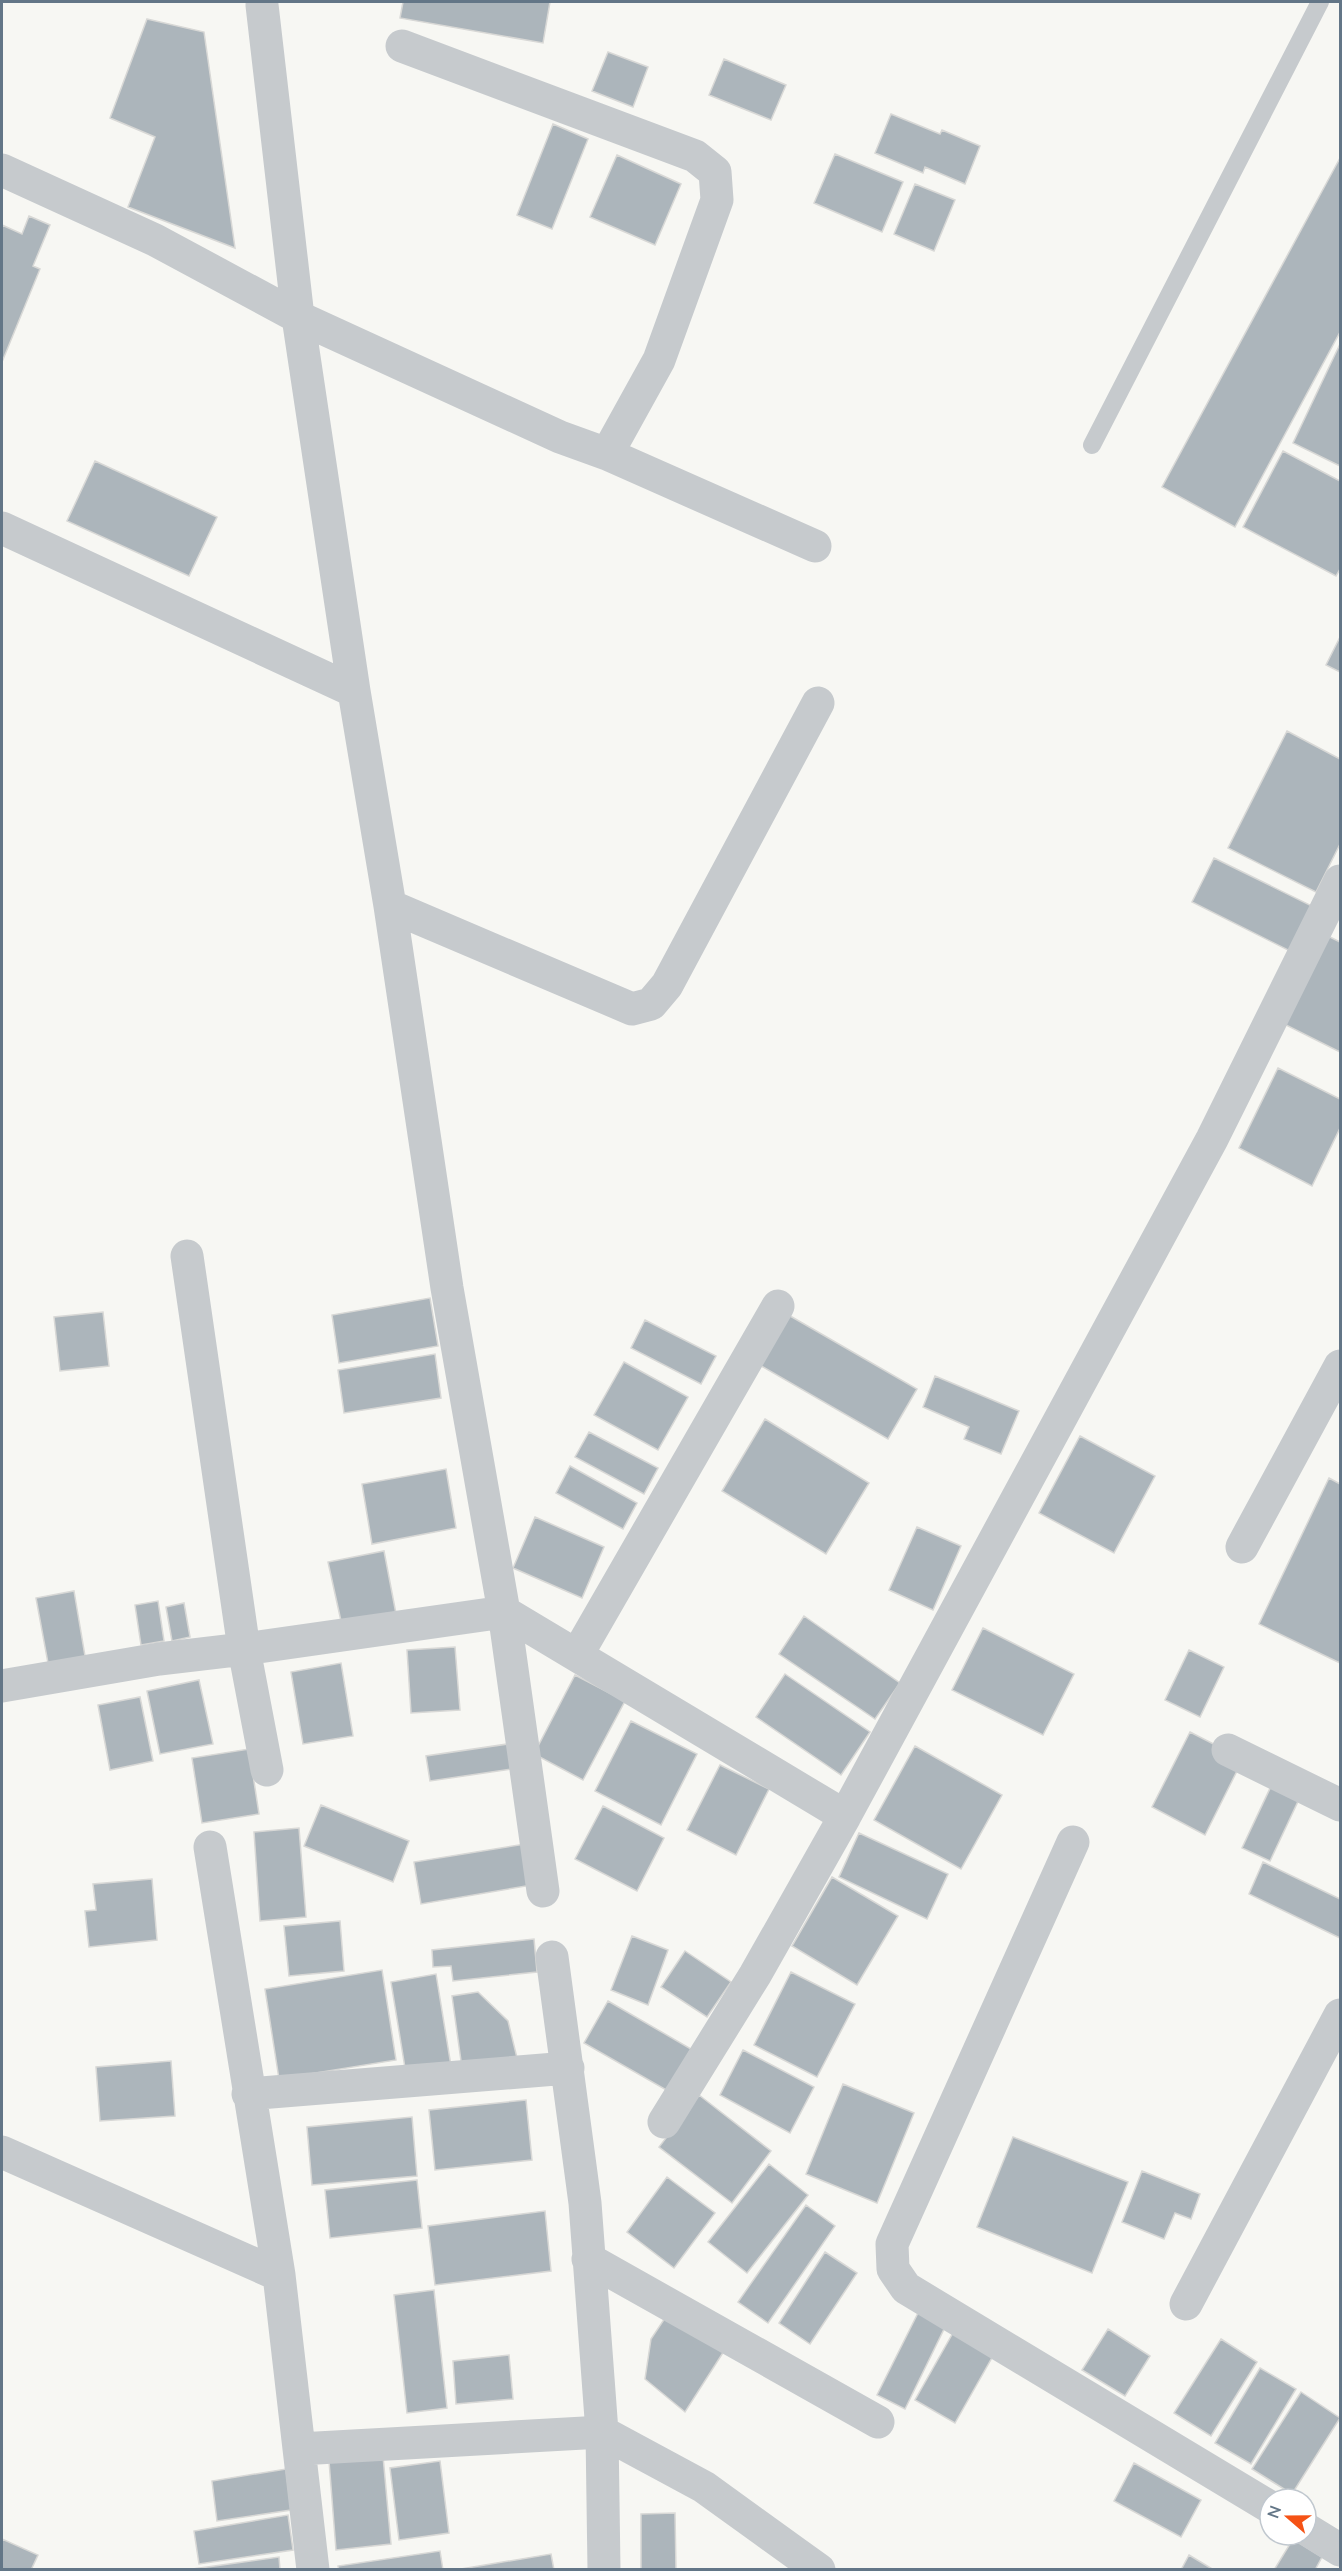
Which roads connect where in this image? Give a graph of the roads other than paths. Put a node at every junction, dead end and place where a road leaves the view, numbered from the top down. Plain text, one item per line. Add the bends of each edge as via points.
1 (1320, 2) edge
2 (262, 5) dead end
3 (402, 46) dead end
4 (2, 170) edge
5 (298, 317) junction
6 (1092, 445) dead end
7 (608, 454) junction
8 (2, 528) edge
9 (815, 546) dead end
10 (354, 691) junction
11 (818, 703) dead end
12 (1341, 881) edge
13 (390, 906) junction
14 (187, 1256) dead end
15 (778, 1306) dead end
16 (1341, 1366) edge
17 (1242, 1546) dead end
18 (504, 1612) junction
19 (244, 1649) junction
20 (577, 1655) junction
21 (2, 1686) edge
22 (1228, 1750) dead end
23 (267, 1770) dead end
24 (1341, 1805) edge
25 (845, 1816) junction
26 (1073, 1842) dead end
27 (210, 1847) dead end
28 (543, 1891) dead end
29 (552, 1957) dead end
30 (1341, 2015) edge
31 (568, 2068) junction
32 (248, 2094) junction
33 (664, 2122) dead end
34 (2, 2162) edge
35 (588, 2259) junction
36 (279, 2275) junction
37 (1186, 2304) dead end
38 (878, 2422) dead end
39 (602, 2432) junction
40 (299, 2449) junction
41 (1258, 2500) edge
42 (1318, 2536) edge
43 (1341, 2550) edge
44 (313, 2570) edge
45 (604, 2570) edge
46 (819, 2570) edge

1 - 6 lane
2 - 5 street
3 - 7 street via 695,156 715,172 717,200 659,360
4 - 5 street via 155,240
5 - 7 street via 560,437
5 - 10 street
7 - 9 street
8 - 10 street
10 - 13 street
11 - 13 street via 667,985 651,1004 633,1009
12 - 25 street via 1206,1149
13 - 18 street via 447,1288
14 - 19 street
15 - 20 street
16 - 17 street
18 - 19 street
18 - 20 street
18 - 28 street
19 - 21 street
19 - 23 street
20 - 25 street
22 - 24 street
25 - 33 street
26 - 41 street via 892,2244 893,2269 906,2288
27 - 32 street
29 - 31 street
30 - 37 street
31 - 32 street
31 - 35 street
32 - 36 street
34 - 36 street
35 - 38 street
35 - 39 street
36 - 40 street
39 - 40 street
39 - 45 street
39 - 46 street via 704,2487
40 - 44 street
42 - 43 street

